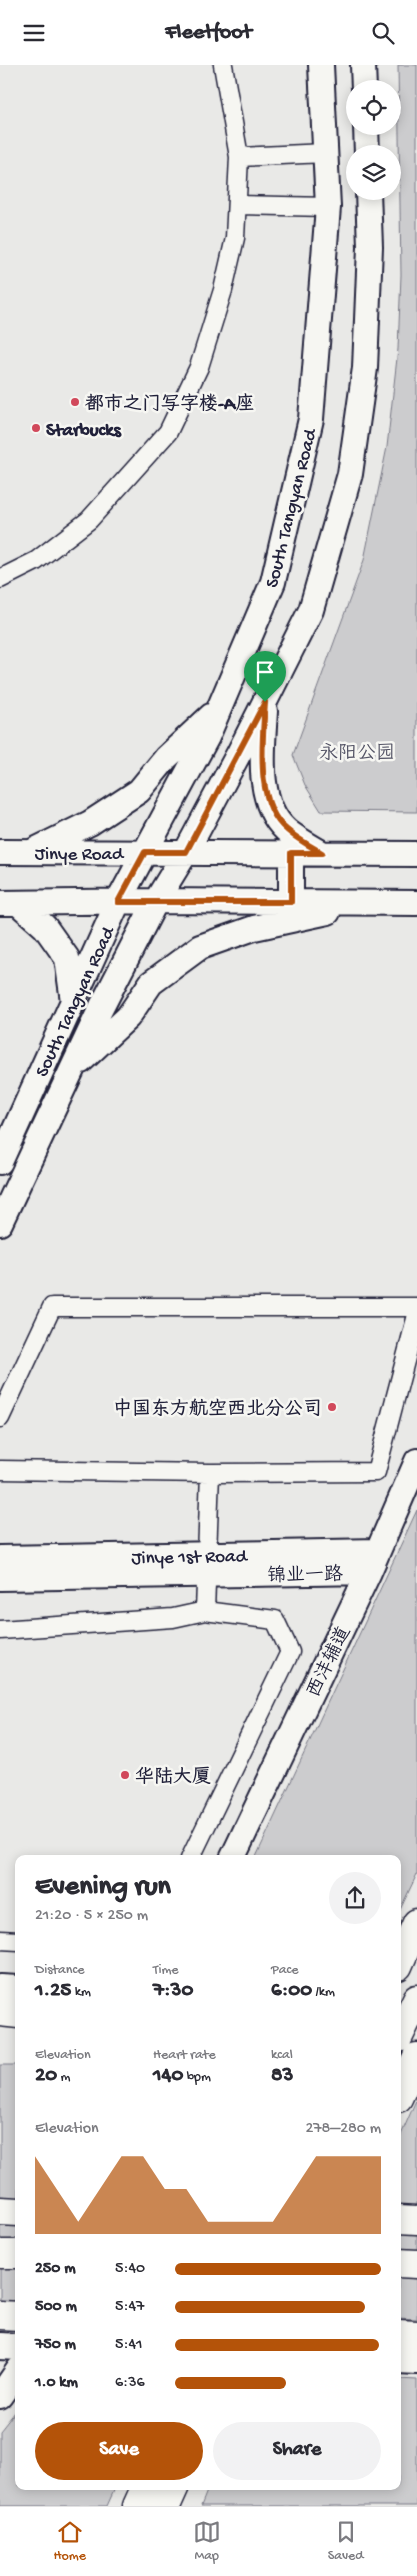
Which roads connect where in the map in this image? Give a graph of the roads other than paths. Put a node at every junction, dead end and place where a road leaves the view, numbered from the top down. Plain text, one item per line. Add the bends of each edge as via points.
1 (223, 65) edge
2 (321, 65) edge
3 (363, 65) edge
4 (364, 80) edge
5 (326, 153) junction
6 (240, 157) junction
7 (368, 200) edge
8 (237, 205) junction
9 (328, 207) junction
10 (0, 579) edge
11 (265, 702) junction
12 (219, 708) junction
13 (0, 852) edge
14 (31, 852) junction
15 (145, 852) junction
16 (186, 852) junction
17 (291, 853) junction
18 (322, 853) junction
19 (417, 854) edge
20 (156, 901) junction
21 (118, 902) junction
22 (291, 902) junction
23 (9, 903) edge
24 (370, 903) junction
25 (417, 903) edge
26 (73, 1001) junction
27 (73, 1069) junction
28 (0, 1162) edge
29 (0, 1223) edge
30 (417, 1307) edge
31 (417, 1315) edge
32 (0, 1418) edge
33 (417, 1461) edge
34 (0, 1470) edge
35 (210, 1473) junction
36 (0, 1558) edge
37 (374, 1561) junction
38 (207, 1565) junction
39 (0, 1578) edge
40 (204, 1611) junction
41 (0, 1630) edge
42 (192, 1855) edge
43 (234, 1855) edge
44 (417, 1923) edge
45 (0, 1940) edge
46 (15, 1941) edge
47 (401, 1959) edge
48 (0, 1988) edge
49 (15, 1989) edge
50 (417, 1999) edge
51 (0, 2012) edge
52 (15, 2014) edge
53 (402, 2035) edge
54 (417, 2056) edge
55 (401, 2091) edge
56 (0, 2211) edge
57 (15, 2211) edge
58 (401, 2219) edge
59 (417, 2219) edge
60 (0, 2254) edge
61 (15, 2254) edge
62 (401, 2263) edge
63 (417, 2264) edge
64 (0, 2315) edge
65 (15, 2316) edge
66 (401, 2334) edge
67 (417, 2335) edge
68 (0, 2346) edge
69 (15, 2347) edge
70 (401, 2360) edge
71 (417, 2361) edge
72 (15, 2375) edge
73 (0, 2396) edge
74 (144, 2490) edge
75 (173, 2490) edge
76 (137, 2506) edge
77 (166, 2506) edge

1 - 6 street
2 - 5 main road, South Tangyan Road
3 - 4 main road
5 - 6 street
5 - 9 main road, South Tangyan Road
6 - 8 street
7 - 11 main road, South Tangyan Road via 370,247 365,368 350,473 311,610
8 - 9 street
8 - 10 street via 235,238 200,367 168,432 89,519 36,561
9 - 12 main road, South Tangyan Road via 311,419 273,582
11 - 16 main road, South Tangyan Road
11 - 18 main road via 262,764 267,800 285,829
12 - 14 main road via 166,758 139,791 90,823
12 - 15 main road, South Tangyan Road via 207,737
13 - 14 main road, Jinye Road
14 - 15 main road, Jinye Road
15 - 16 main road, Jinye Road
15 - 21 main road, South Tangyan Road
16 - 17 main road, Jinye Road
16 - 20 main road, South Tangyan Road
17 - 18 main road, Jinye Road
17 - 22 main road
18 - 19 main road, Jinye Road
20 - 21 main road
20 - 22 main road
20 - 27 main road, South Tangyan Road
21 - 23 main road
21 - 26 main road, South Tangyan Road
22 - 24 main road
23 - 26 main road via 45,927 67,958
24 - 25 main road
24 - 27 main road via 254,928 200,947 150,983 128,1017
26 - 28 main road, South Tangyan Road
27 - 29 main road, South Tangyan Road
30 - 32 street via 52,1307
31 - 35 street via 376,1472
33 - 37 main road, 西沣辅道
34 - 35 street
35 - 38 street
36 - 38 main road, Jinye 1st Road
37 - 38 main road, Jinye 1st Road
37 - 43 main road, 西沣辅道
38 - 39 main road
38 - 40 street
40 - 41 street via 173,1619
40 - 42 street via 275,1620 290,1652
44 - 47 highway
45 - 46 street
48 - 49 main road
50 - 53 highway
51 - 52 highway
53 - 54 highway
54 - 55 highway
56 - 57 highway
58 - 59 highway
60 - 61 highway
62 - 63 highway
64 - 65 highway
66 - 67 highway
68 - 69 main road
70 - 71 main road
72 - 73 main road
74 - 76 highway
75 - 77 highway

